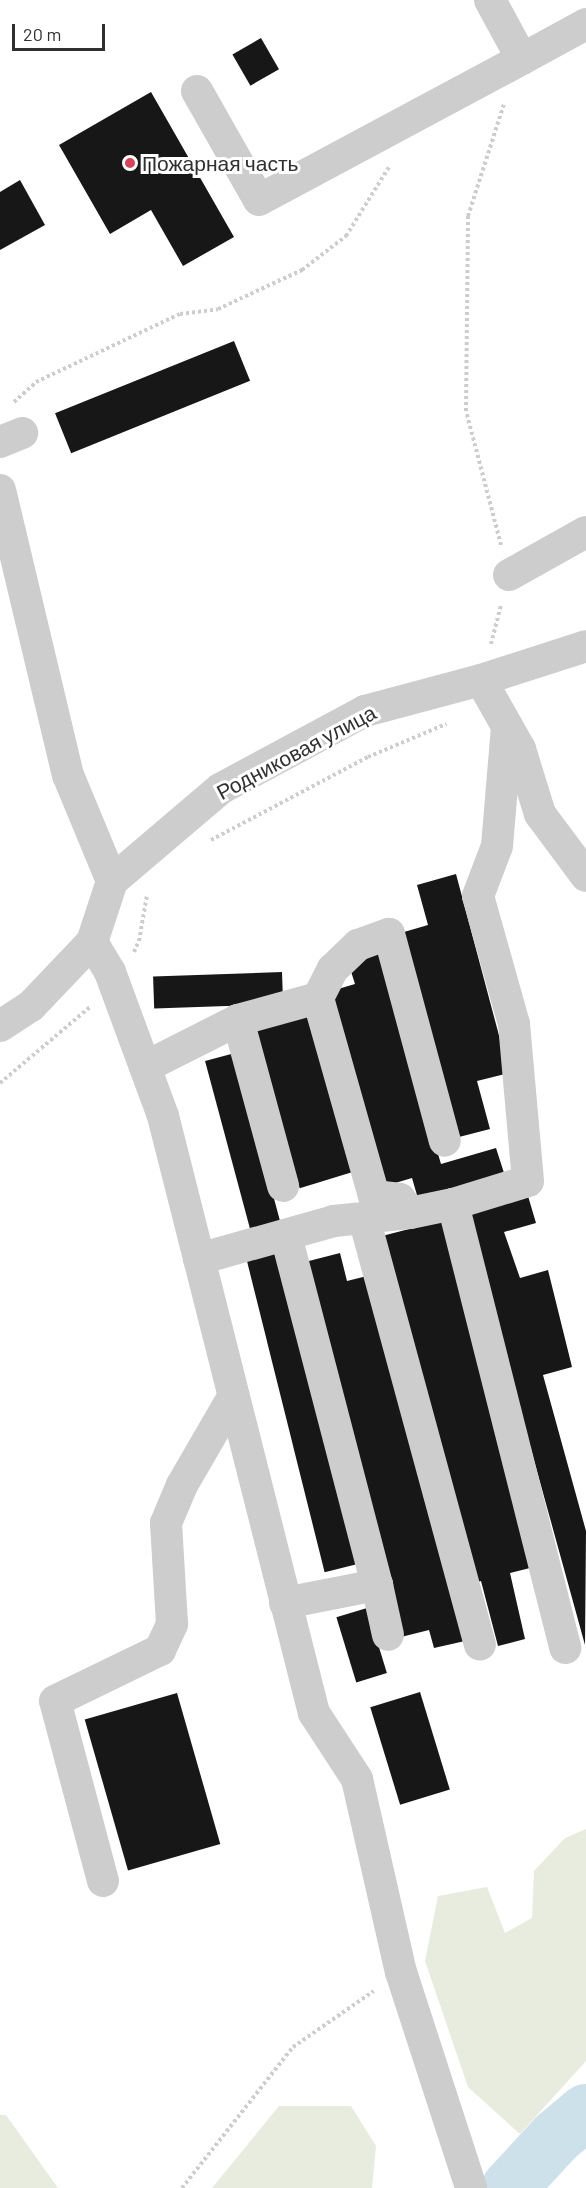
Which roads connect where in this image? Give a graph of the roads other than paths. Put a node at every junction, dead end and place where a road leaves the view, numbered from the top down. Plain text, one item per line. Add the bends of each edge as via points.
1 (490, 0) edge
2 (586, 24) edge
3 (522, 59) junction
4 (197, 91) dead end
5 (0, 490) edge
6 (586, 532) edge
7 (509, 576) road end
8 (586, 646) edge
9 (494, 704) junction
10 (586, 876) edge
11 (112, 881) junction
12 (92, 942) junction
13 (318, 998) junction
14 (238, 1020) junction
15 (0, 1026) edge
16 (145, 1067) junction
17 (445, 1141) dead end
18 (283, 1186) dead end
19 (453, 1204) junction
20 (410, 1212) junction
21 (364, 1218) junction
22 (286, 1235) junction
23 (199, 1259) junction
24 (233, 1397) junction
25 (377, 1585) junction
26 (285, 1603) junction
27 (388, 1635) dead end
28 (480, 1644) dead end
29 (565, 1648) dead end
30 (103, 1881) dead end
31 (471, 2188) edge

1 - 3 street
2 - 3 street
3 - 4 street via 259,200
5 - 11 street via 68,775
6 - 7 street
8 - 9 street, Родниковая улица
9 - 10 street via 520,749 540,814
9 - 11 street, Родниковая улица via 365,711 220,789
9 - 19 street via 497,846 478,896 514,1024 528,1181
11 - 12 street
12 - 15 street via 31,1006
12 - 16 street via 115,986
13 - 14 street
13 - 17 street via 333,969 358,945 389,934
13 - 20 street via 374,1196 400,1199
14 - 16 street
14 - 18 street
16 - 23 street via 163,1116
19 - 20 street
19 - 29 street
20 - 21 street
21 - 22 street
21 - 28 street
22 - 23 street
22 - 25 street
23 - 24 street
24 - 26 street
24 - 30 street via 182,1485 166,1523 172,1624 160,1650 55,1701
25 - 26 street
25 - 27 street
26 - 31 street via 314,1713 357,1779 401,1972

